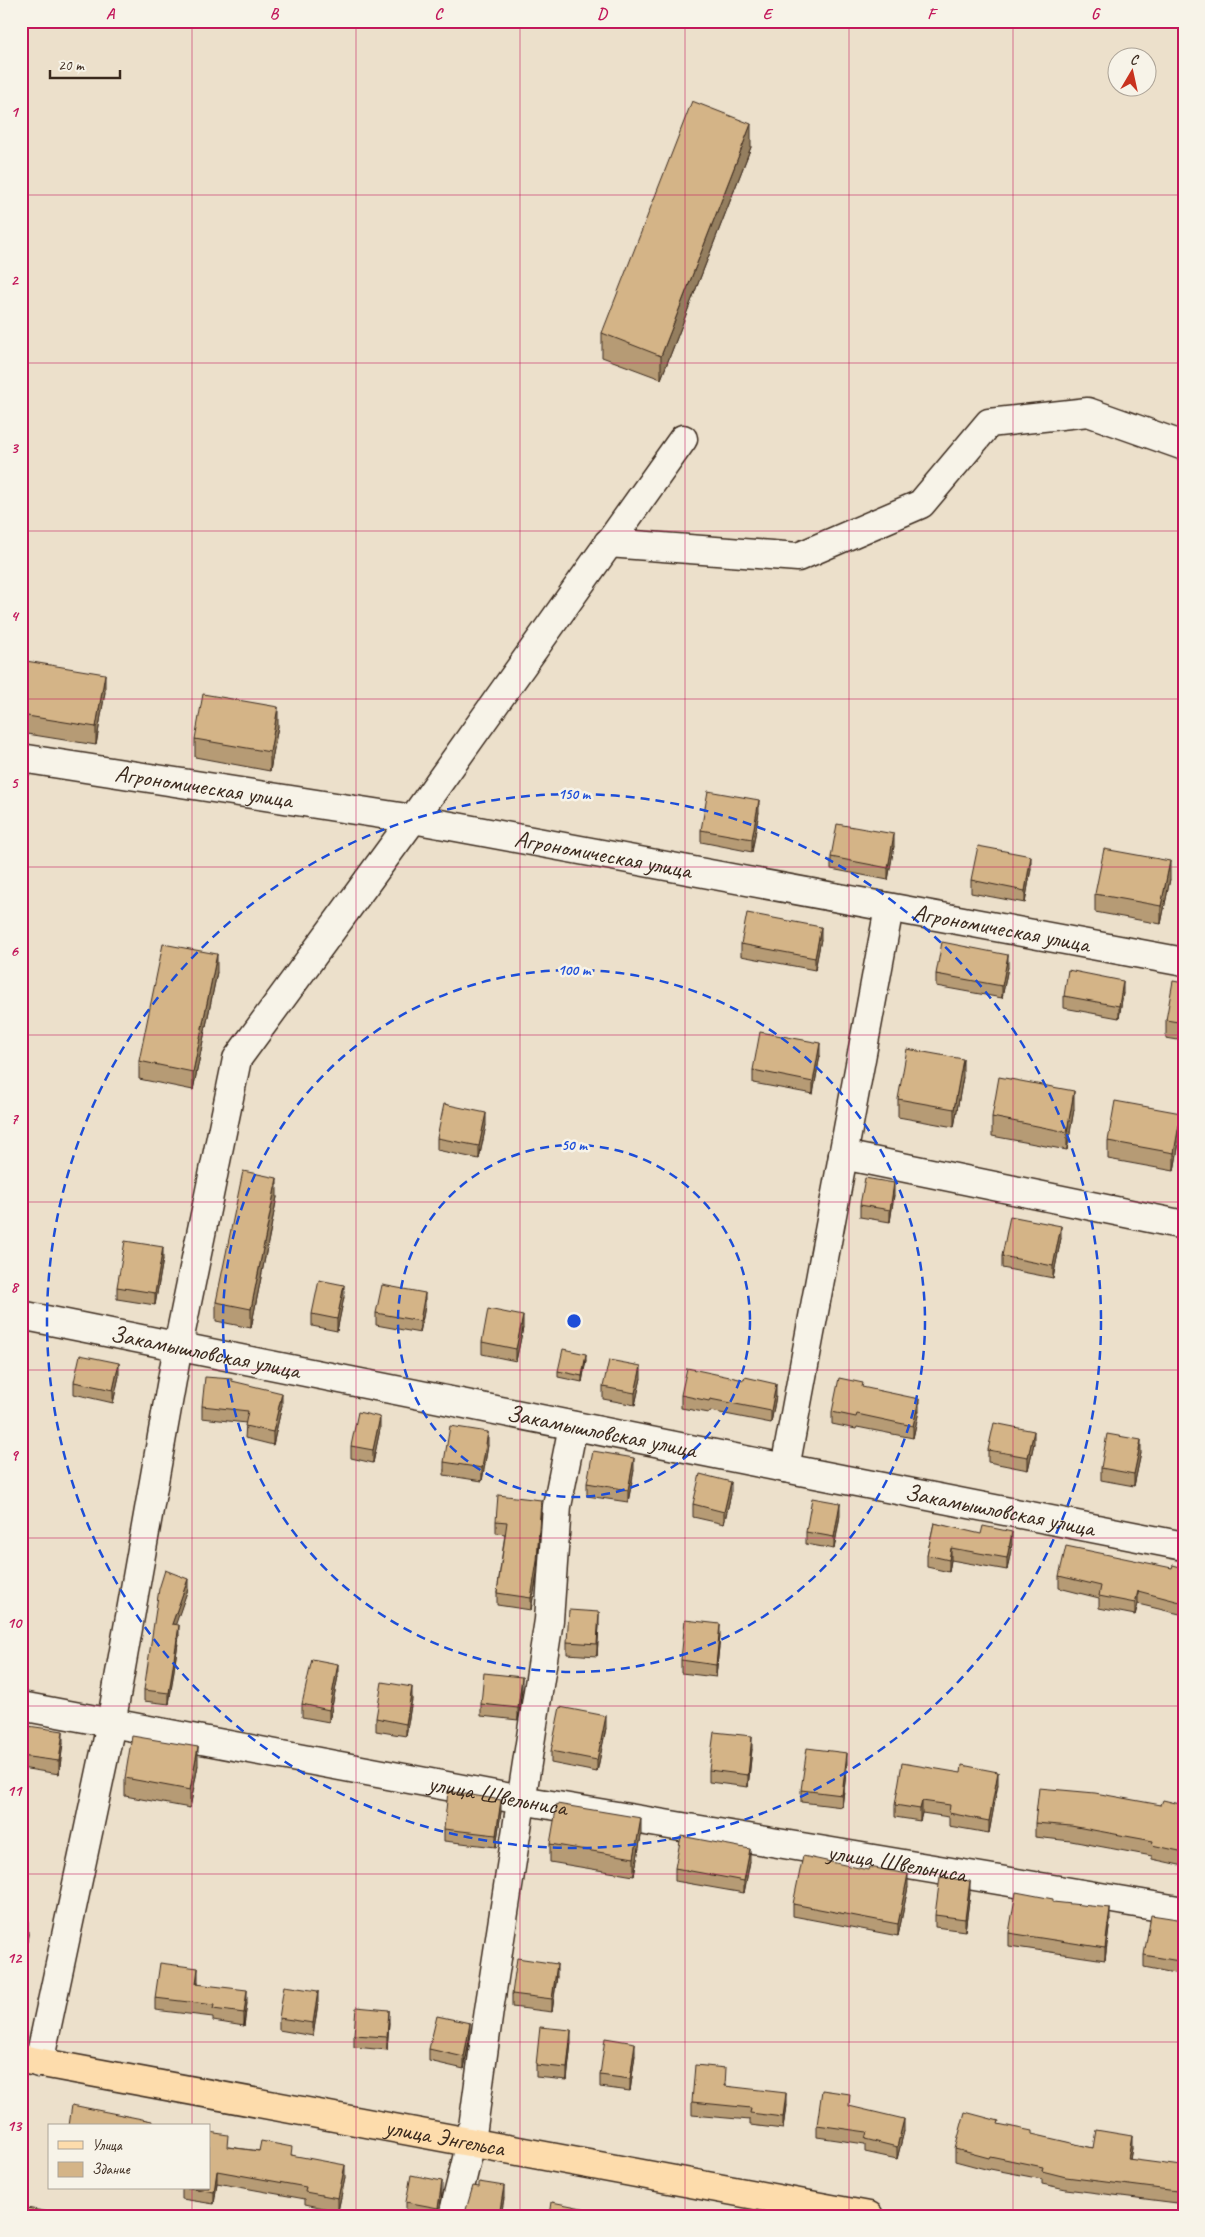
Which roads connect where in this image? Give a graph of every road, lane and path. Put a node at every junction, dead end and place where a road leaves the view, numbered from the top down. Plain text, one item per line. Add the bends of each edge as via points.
1 (683, 439) dead end
2 (1184, 446) edge
3 (608, 543) junction
4 (21, 758) edge
5 (413, 819) junction
6 (889, 908) junction
7 (1184, 962) edge
8 (843, 1155) junction
9 (1184, 1225) edge
10 (21, 1315) edge
11 (178, 1346) junction
12 (573, 1426) junction
13 (785, 1468) junction
14 (1184, 1546) edge
15 (21, 1706) edge
16 (111, 1724) junction
17 (521, 1800) junction
18 (1184, 1911) edge
19 (30, 2061) edge
20 (471, 2142) junction
21 (453, 2216) edge
22 (870, 2216) edge

1 - 3 street
2 - 3 street via 1088,412 989,423 921,504 798,557
3 - 5 street
4 - 5 street, Агрономическая улица
5 - 6 street, Агрономическая улица
5 - 11 street via 237,1059
6 - 7 street, Агрономическая улица
6 - 8 street
8 - 9 street
8 - 13 street
10 - 11 street, Закамышловская улица
11 - 12 street, Закамышловская улица
11 - 16 street
12 - 13 street, Закамышловская улица
12 - 17 street via 558,1506 549,1620
13 - 14 street, Закамышловская улица
15 - 16 street, улица Швельниса
16 - 17 street, улица Швельниса
16 - 19 street
17 - 18 street, улица Швельниса
17 - 20 street
19 - 20 main road, улица Энгельса
20 - 21 street
20 - 22 main road, улица Энгельса

